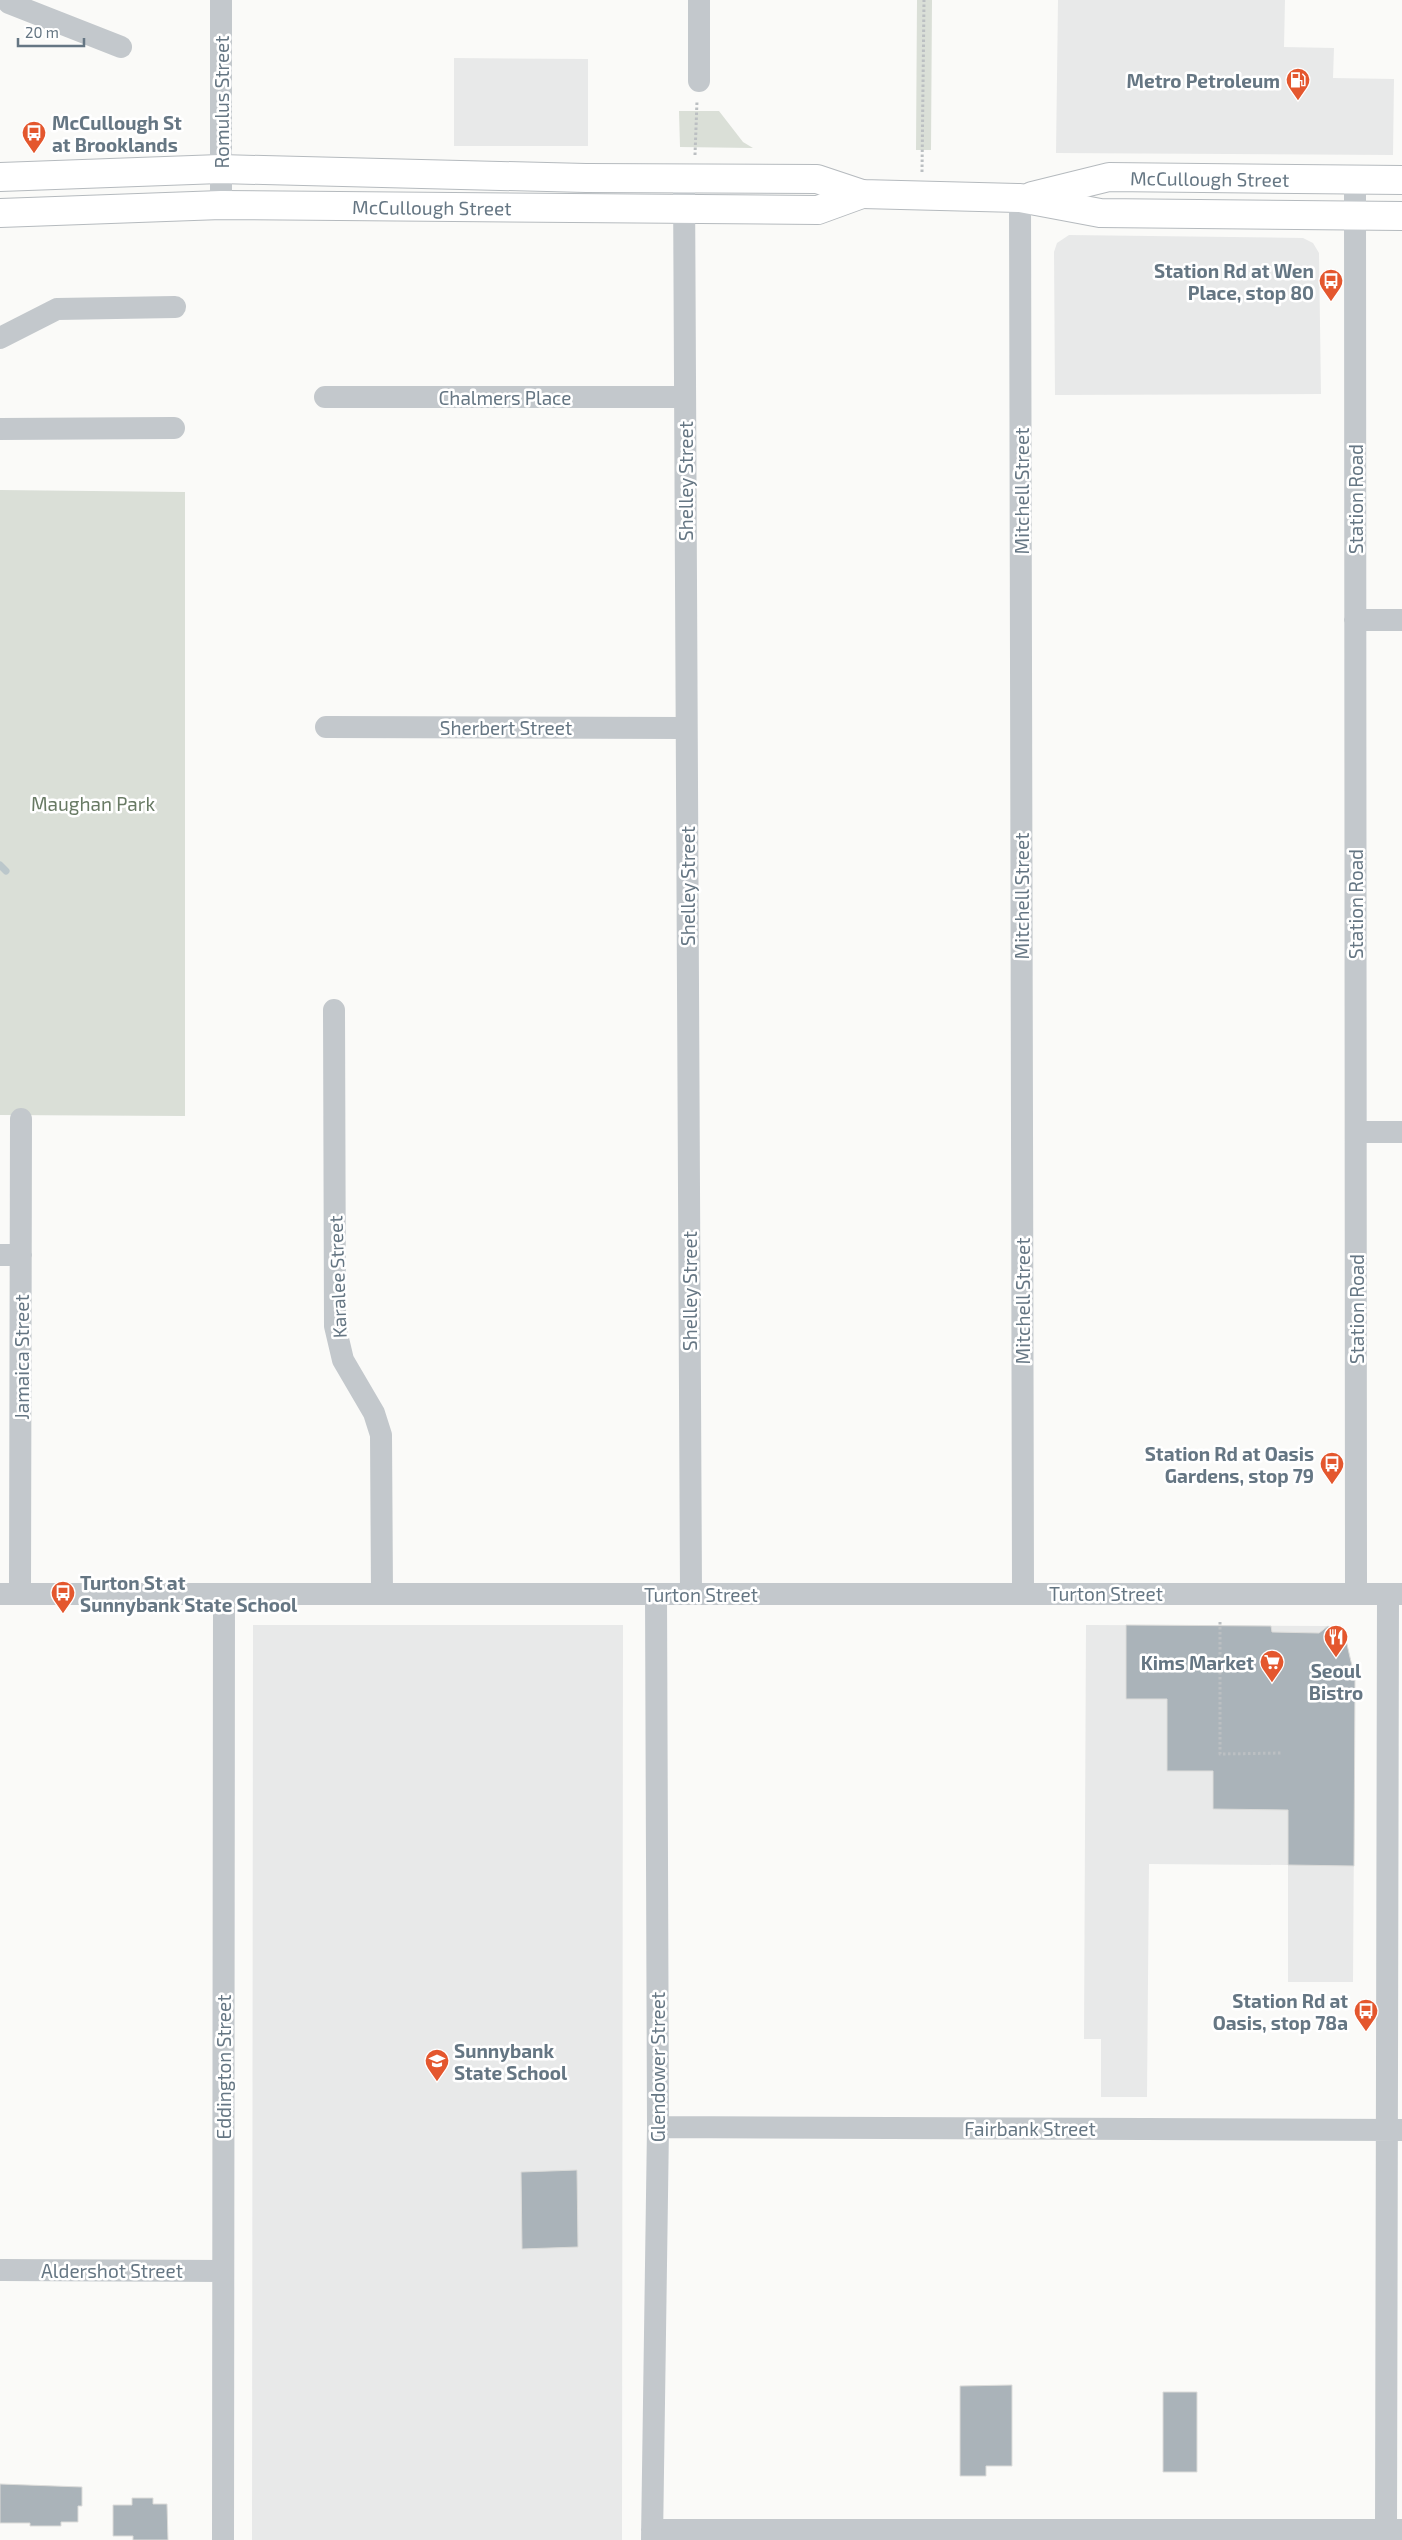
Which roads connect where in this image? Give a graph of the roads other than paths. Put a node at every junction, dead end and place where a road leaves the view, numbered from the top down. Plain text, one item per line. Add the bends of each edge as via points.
1 (6, 0) edge
2 (221, 0) edge
3 (699, 0) edge
4 (121, 47) dead end
5 (699, 81) road end
6 (220, 169) junction
7 (689, 169) junction
8 (0, 177) edge
9 (1355, 180) junction
10 (1402, 180) edge
11 (862, 194) junction
12 (1020, 198) junction
13 (221, 205) junction
14 (684, 208) junction
15 (0, 213) edge
16 (1356, 215) junction
17 (1402, 216) edge
18 (175, 307) dead end
19 (0, 338) edge
20 (325, 397) dead end
21 (685, 397) junction
22 (174, 428) dead end
23 (0, 429) edge
24 (1355, 620) junction
25 (1402, 620) edge
26 (326, 727) dead end
27 (686, 728) junction
28 (334, 1010) dead end
29 (21, 1119) dead end
30 (1356, 1132) junction
31 (1402, 1132) edge
32 (10, 1255) edge
33 (1022, 1593) junction
34 (10, 1594) edge
35 (224, 1594) junction
36 (382, 1594) junction
37 (656, 1594) junction
38 (691, 1594) junction
39 (1356, 1594) junction
40 (1395, 1594) edge
41 (658, 2127) junction
42 (1395, 2130) edge
43 (0, 2270) edge
44 (223, 2271) junction
45 (1392, 2533) edge
46 (652, 2535) edge
47 (223, 2540) edge

1 - 4 street
2 - 6 street, Romulus Street
3 - 5 street
6 - 7 main road, McCullough Street via 586,178
6 - 8 main road, McCullough Street
6 - 13 street, Romulus Street
7 - 11 main road, McCullough Street via 817,179
7 - 14 street, Shelley Street
9 - 10 main road, McCullough Street
9 - 12 main road, McCullough Street via 1108,177
9 - 16 street, Station Road
11 - 12 main road, McCullough Street
11 - 14 main road, McCullough Street via 818,210
12 - 16 main road, McCullough Street via 1100,213
12 - 33 street, Mitchell Street
13 - 14 main road, McCullough Street
13 - 15 main road, McCullough Street
14 - 21 street, Shelley Street
16 - 17 main road, McCullough Street
16 - 24 street, Station Road
18 - 19 street via 57,309
20 - 21 street, Chalmers Place
21 - 27 street, Shelley Street
22 - 23 street
24 - 25 street
24 - 30 street, Station Road
26 - 27 street, Sherbert Street
27 - 38 street, Shelley Street
28 - 36 street, Karalee Street via 335,1326 343,1360 374,1414 381,1435
29 - 32 street, Jamaica Street
30 - 31 street
30 - 39 street, Station Road
32 - 34 street, Jamaica Street
33 - 38 street, Turton Street
33 - 39 street, Turton Street
34 - 35 street, Turton Street
35 - 36 street, Turton Street
35 - 44 street, Eddington Street
36 - 37 street, Turton Street
37 - 38 street, Turton Street
37 - 41 street, Glendower Street
39 - 40 street, Turton Street
40 - 42 street
41 - 42 street, Fairbank Street
41 - 46 street, Glendower Street
42 - 45 street
43 - 44 street, Aldershot Street
44 - 47 street, Eddington Street
45 - 46 street

